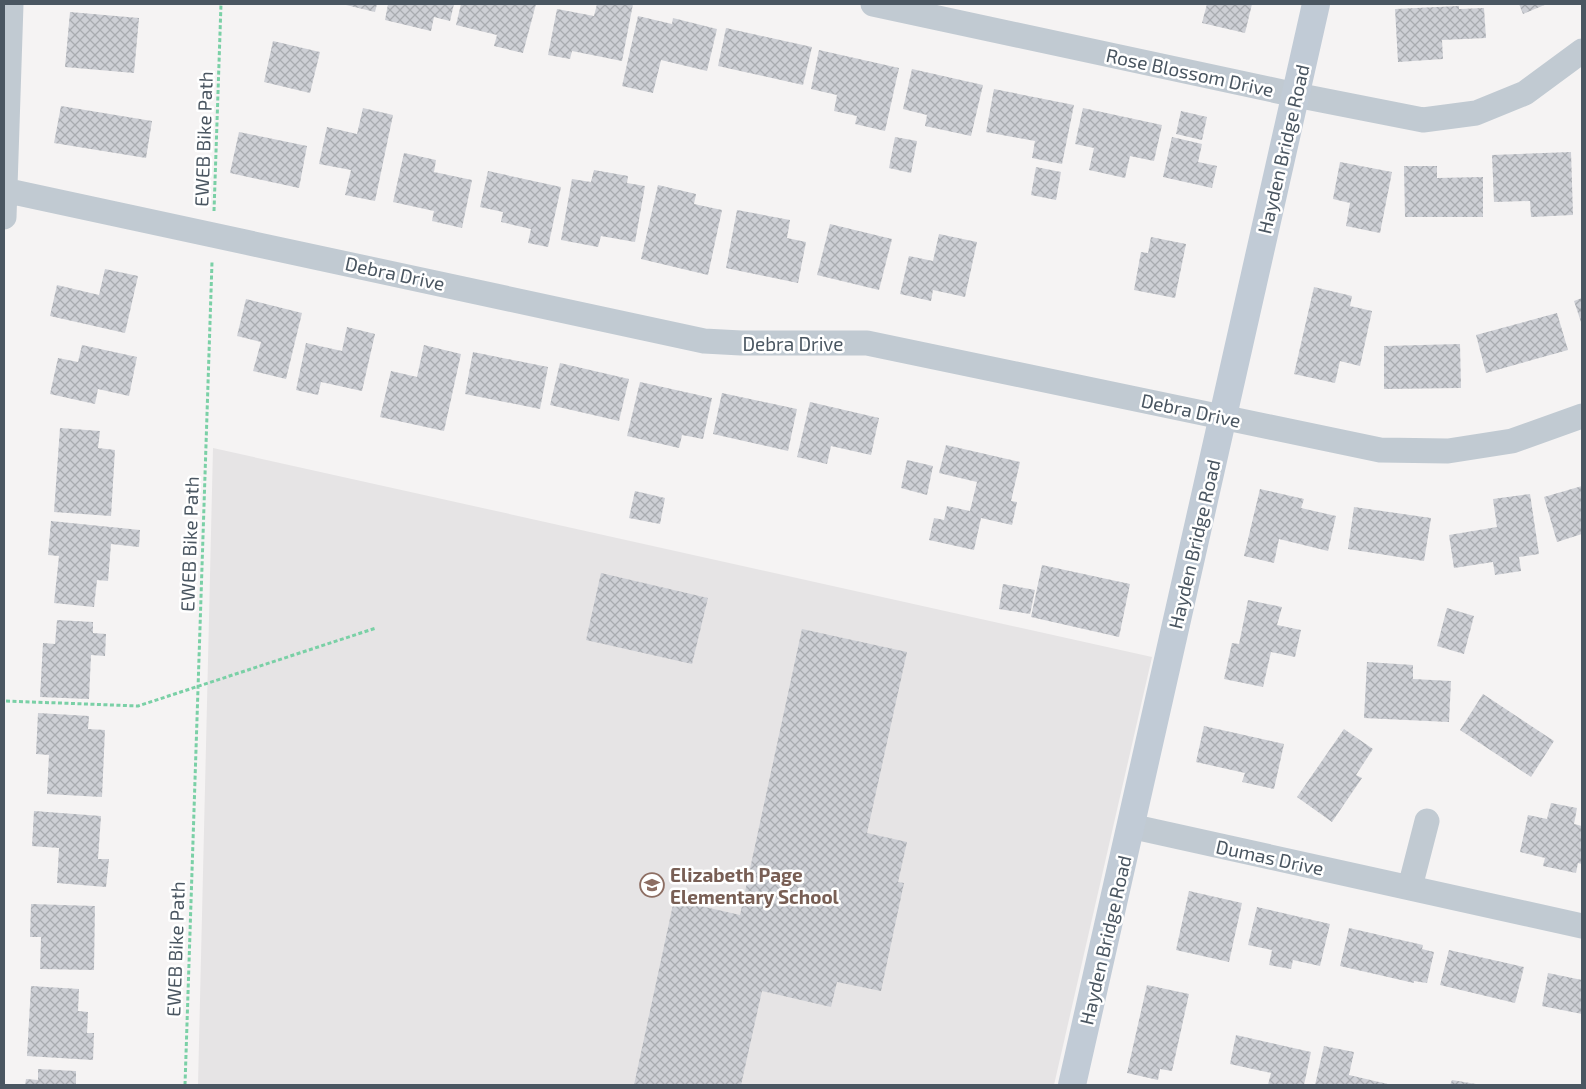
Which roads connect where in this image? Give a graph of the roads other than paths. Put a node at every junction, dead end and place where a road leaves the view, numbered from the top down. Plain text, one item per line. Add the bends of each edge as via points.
1 (11, 4) edge
2 (873, 4) edge
3 (1316, 4) edge
4 (1582, 51) edge
5 (1296, 95) junction
6 (4, 190) edge
7 (4, 217) edge
8 (1582, 416) edge
9 (1222, 417) junction
10 (1427, 820) dead end
11 (1130, 826) junction
12 (1410, 888) junction
13 (1582, 926) edge
14 (1072, 1085) edge

1 - 6 street
2 - 5 street, Rose Blossom Drive
3 - 5 street, Hayden Bridge Road
4 - 5 street, Rose Blossom Drive via 1525,93 1476,113 1423,120
5 - 9 street, Hayden Bridge Road
6 - 7 street
6 - 9 street, Debra Drive via 704,341 867,343
8 - 9 street, Debra Drive via 1512,441 1448,451 1380,450
9 - 11 street, Hayden Bridge Road
10 - 12 street
11 - 12 street, Dumas Drive
11 - 14 street, Hayden Bridge Road
12 - 13 street, Dumas Drive

